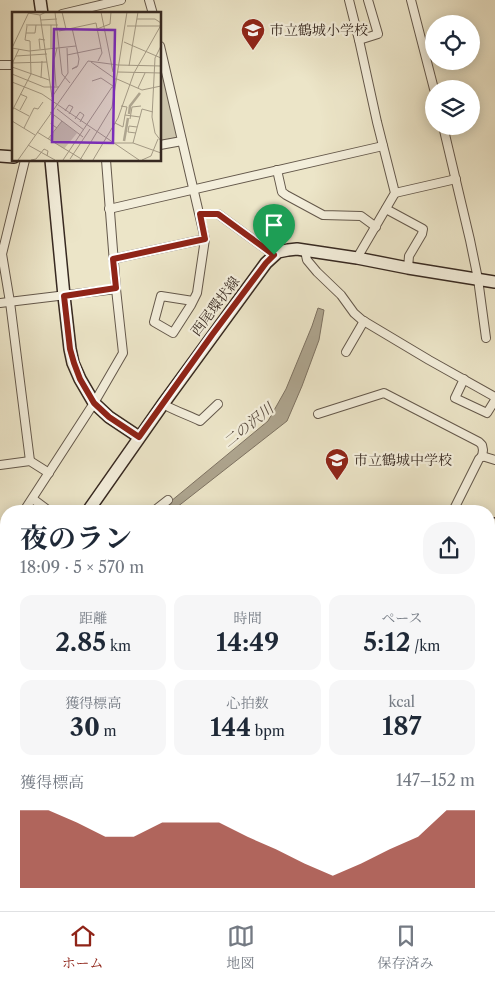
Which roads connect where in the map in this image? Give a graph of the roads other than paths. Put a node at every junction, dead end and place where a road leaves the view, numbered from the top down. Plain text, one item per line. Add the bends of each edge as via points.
1 (121, 0) edge
2 (349, 0) edge
3 (368, 0) edge
4 (411, 0) edge
5 (98, 2) edge
6 (68, 12) edge
7 (359, 40) junction
8 (161, 50) edge
9 (432, 80) edge
10 (445, 135) edge
11 (182, 141) junction
12 (161, 145) edge
13 (383, 146) junction
14 (25, 161) edge
15 (52, 161) edge
16 (106, 161) edge
17 (277, 170) junction
18 (456, 179) junction
19 (193, 190) junction
20 (396, 193) junction
21 (109, 209) junction
22 (386, 209) junction
23 (200, 214) junction
24 (376, 226) junction
25 (205, 239) junction
26 (305, 251) junction
27 (274, 255) junction
28 (357, 258) junction
29 (113, 259) junction
30 (408, 268) junction
31 (478, 279) junction
32 (495, 282) edge
33 (116, 288) junction
34 (64, 296) junction
35 (193, 301) junction
36 (10, 302) junction
37 (0, 303) edge
38 (364, 321) junction
39 (486, 338) dead end
40 (346, 352) dead end
41 (464, 379) junction
42 (495, 399) edge
43 (94, 403) junction
44 (163, 404) junction
45 (218, 404) dead end
46 (318, 414) dead end
47 (139, 437) junction
48 (482, 457) junction
49 (495, 460) edge
50 (30, 461) junction
51 (0, 465) edge
52 (49, 472) junction
53 (33, 499) junction
54 (168, 500) dead end
55 (28, 505) edge
56 (41, 505) edge
57 (92, 505) edge
58 (162, 505) edge
59 (456, 505) edge

1 - 5 street
2 - 7 street
3 - 7 street via 378,34
4 - 9 street
5 - 6 street
7 - 13 street
8 - 11 street
10 - 18 street
11 - 12 street
11 - 19 street
13 - 17 street
13 - 20 street
14 - 36 street via 2,254
15 - 34 main road
16 - 21 street
17 - 19 street
17 - 24 street via 282,192 323,215 361,216
18 - 20 street
18 - 31 street
19 - 21 street
19 - 23 street
20 - 22 street
21 - 29 street
22 - 24 street
22 - 30 street via 423,229
23 - 25 street
23 - 27 street via 218,214
24 - 28 street
25 - 29 street
25 - 35 street
26 - 27 main road via 288,250
26 - 28 main road
26 - 38 street via 307,260 317,272
27 - 44 main road, 西尾環状線
28 - 30 main road
29 - 33 street
30 - 31 main road
31 - 32 main road
31 - 39 street
33 - 34 street
33 - 43 street via 123,353
34 - 36 street
34 - 43 main road via 70,349 80,379
35 - 35 street via 173,334 154,322 162,296
36 - 37 street
36 - 50 street
38 - 40 street
38 - 41 street
41 - 42 street
41 - 42 street via 455,398 488,413
43 - 47 main road
43 - 52 street
44 - 45 street via 200,421
44 - 47 main road, 西尾環状線
46 - 48 street via 384,393 479,442
47 - 57 main road, 西尾環状線
48 - 49 street
48 - 59 street
50 - 51 street
50 - 52 street
52 - 53 street
53 - 55 street
53 - 56 street
54 - 58 street

